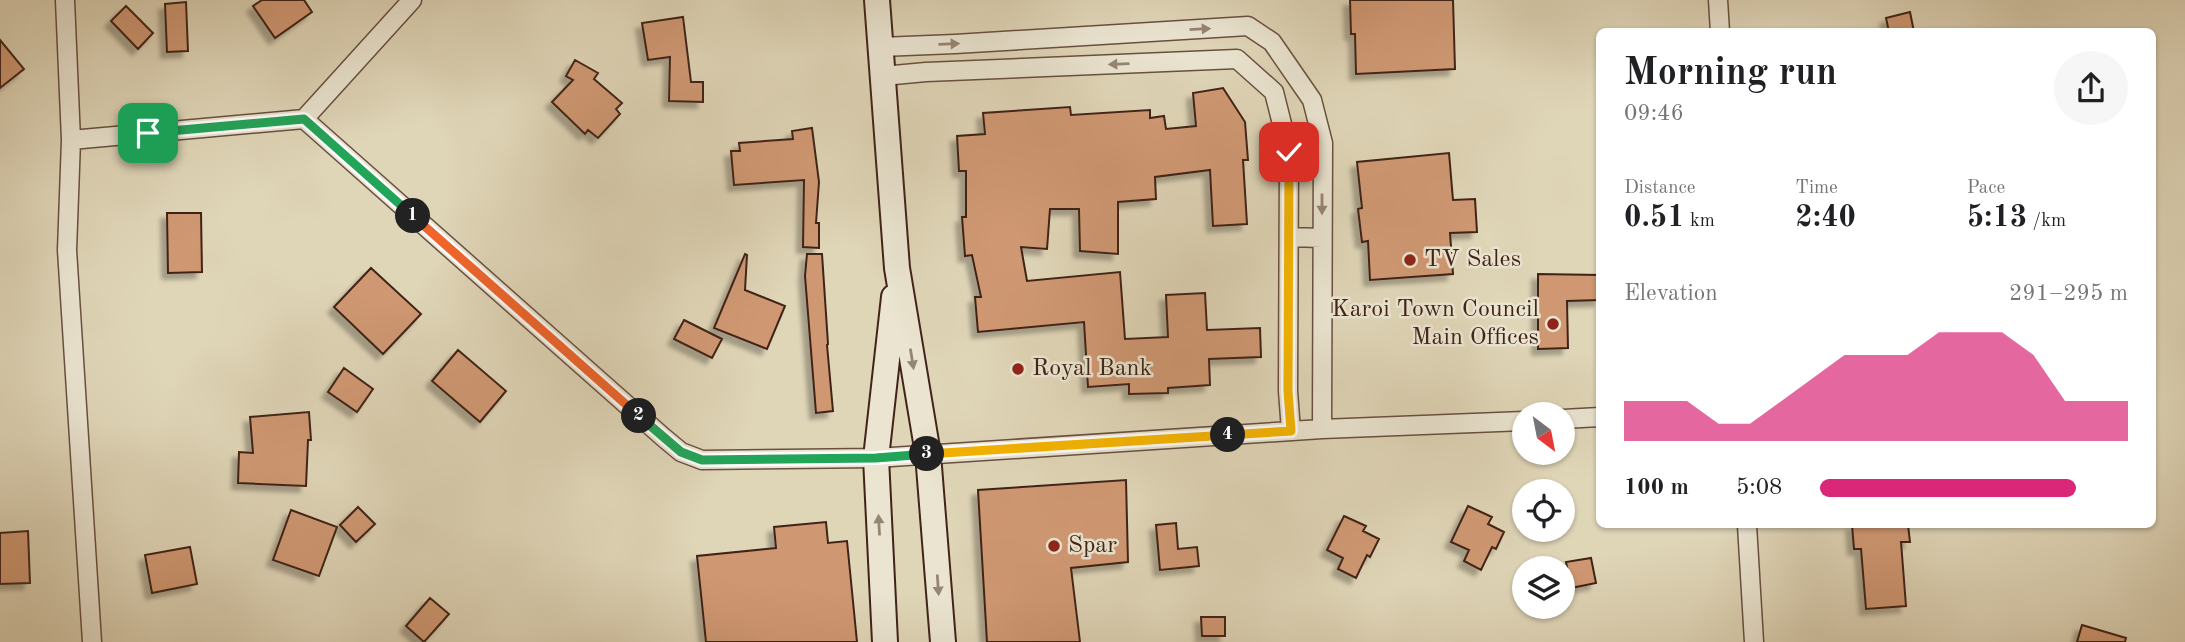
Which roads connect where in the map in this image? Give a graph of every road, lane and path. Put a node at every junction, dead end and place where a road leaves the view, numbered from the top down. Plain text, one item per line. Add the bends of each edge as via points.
1 (65, 0) edge
2 (412, 0) edge
3 (877, 0) edge
4 (1718, 0) edge
5 (1720, 28) edge
6 (1167, 31) junction
7 (881, 47) junction
8 (1168, 62) junction
9 (883, 76) junction
10 (304, 119) junction
11 (71, 140) junction
12 (1289, 237) junction
13 (1322, 238) junction
14 (897, 268) junction
15 (1596, 417) edge
16 (1575, 418) edge
17 (1512, 421) edge
18 (1322, 429) junction
19 (1291, 431) junction
20 (928, 454) junction
21 (876, 458) junction
22 (1747, 528) edge
23 (92, 642) edge
24 (885, 642) edge
25 (943, 642) edge
26 (1754, 642) edge

1 - 11 street
2 - 10 street
3 - 7 street
4 - 5 street
7 -> 6 street
6 - 8 street
6 -> 13 street via 1248,26 1272,42 1312,100 1322,143
7 - 9 street
8 -> 9 street
8 - 12 street via 1237,59 1274,92 1289,152
9 - 14 street
10 - 11 street
10 - 21 street via 681,452 702,460
11 - 23 street via 67,250
12 - 13 street
12 - 19 street
13 - 18 street
14 -> 20 street
14 - 21 street
15 - 16 street
17 - 18 street
18 - 19 street
19 - 20 street
20 - 21 street
20 -> 25 street
24 -> 21 street
22 - 26 street

